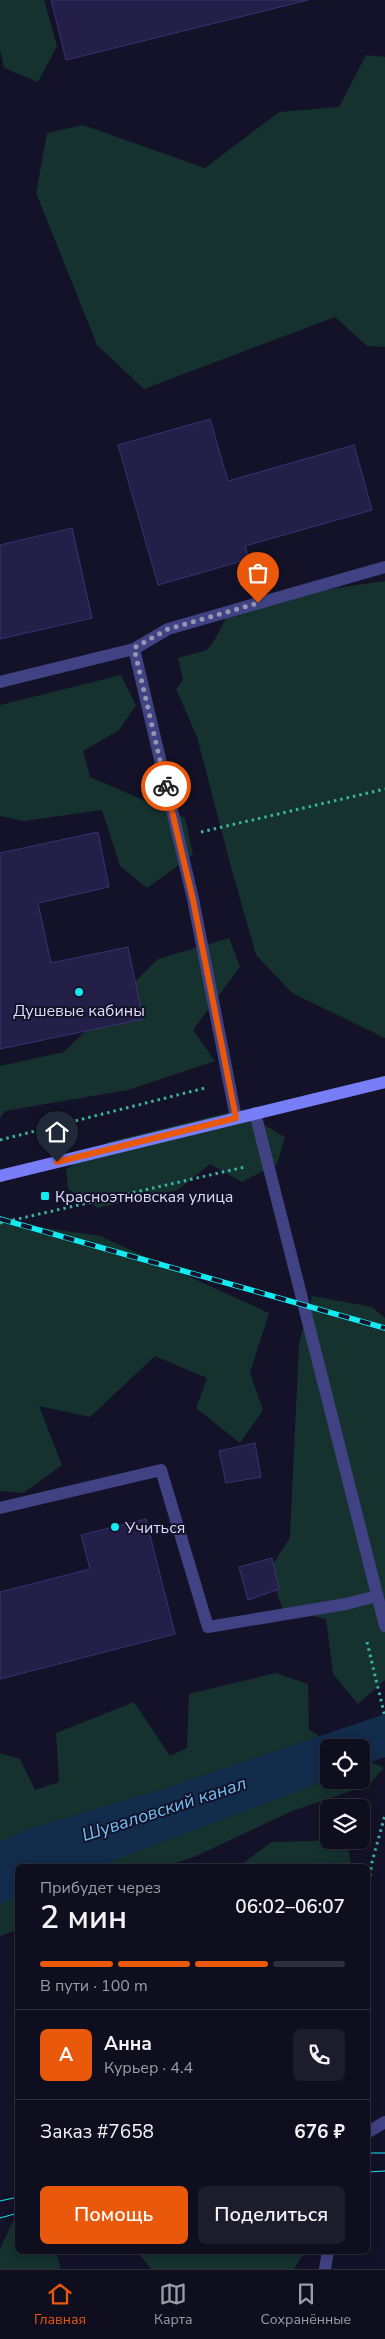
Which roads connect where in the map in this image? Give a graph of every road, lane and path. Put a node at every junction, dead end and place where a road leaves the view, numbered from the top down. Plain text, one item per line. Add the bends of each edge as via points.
1 (385, 567) edge
2 (134, 648) junction
3 (0, 682) edge
4 (385, 789) edge
5 (178, 837) junction
6 (229, 1082) junction
7 (385, 1082) edge
8 (255, 1113) junction
9 (236, 1118) junction
10 (0, 1140) edge
11 (248, 1166) dead end
12 (0, 1176) edge
13 (0, 1223) edge
14 (0, 1508) edge
15 (377, 1596) junction
16 (385, 1626) edge
17 (379, 1691) dead end
18 (385, 1717) edge
19 (385, 1815) edge
20 (370, 1876) edge
21 (385, 2122) edge
22 (370, 2131) edge
23 (328, 2254) edge
24 (325, 2269) edge

1 - 2 street via 168,629
2 - 3 street
2 - 5 street
4 - 5 path
5 - 6 street
6 - 9 street
6 - 10 path
7 - 8 street
8 - 9 street
8 - 15 street
9 - 12 street
11 - 13 path
14 - 15 street via 161,1470 208,1627
15 - 16 street
17 - 18 path
19 - 20 path
21 - 22 street
23 - 24 street

